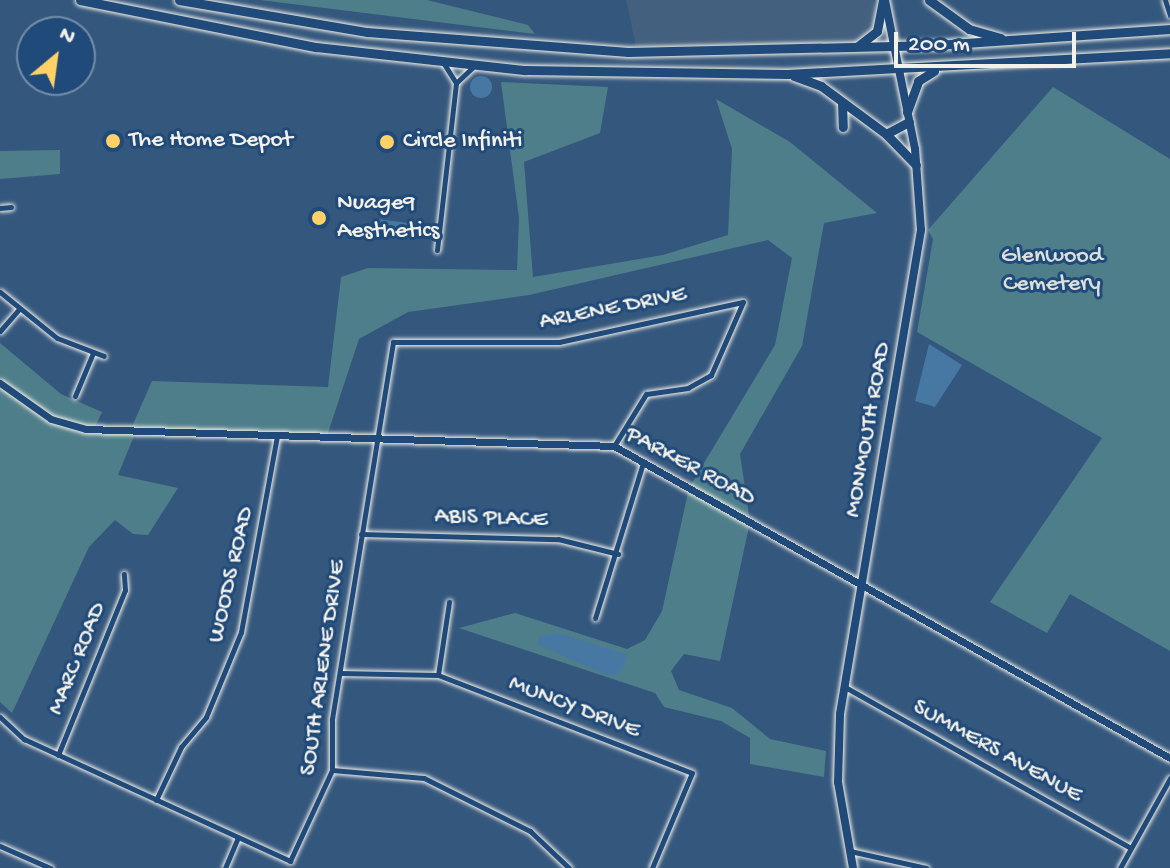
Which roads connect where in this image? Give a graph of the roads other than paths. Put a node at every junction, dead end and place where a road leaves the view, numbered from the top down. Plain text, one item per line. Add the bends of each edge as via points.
1 (80, 0) edge
2 (179, 0) edge
3 (884, 0) edge
4 (929, 0) edge
5 (1165, 0) edge
6 (1170, 15) edge
7 (1170, 29) edge
8 (1012, 41) junction
9 (893, 47) junction
10 (854, 48) junction
11 (1170, 53) edge
12 (442, 62) junction
13 (475, 65) junction
14 (943, 68) junction
15 (898, 70) junction
16 (787, 74) junction
17 (456, 83) junction
18 (841, 100) junction
19 (908, 117) junction
20 (843, 127) dead end
21 (886, 134) junction
22 (916, 165) junction
23 (11, 207) dead end
24 (0, 208) edge
25 (437, 250) dead end
26 (0, 292) edge
27 (20, 308) junction
28 (0, 331) edge
29 (93, 353) junction
30 (104, 356) dead end
31 (0, 383) edge
32 (75, 396) dead end
33 (277, 435) junction
34 (377, 436) junction
35 (614, 446) junction
36 (644, 462) junction
37 (361, 534) junction
38 (618, 554) junction
39 (124, 574) dead end
40 (862, 585) junction
41 (449, 602) dead end
42 (595, 618) dead end
43 (340, 673) junction
44 (438, 675) junction
45 (845, 687) junction
46 (0, 717) edge
47 (58, 755) junction
48 (1170, 758) edge
49 (332, 770) junction
50 (700, 770) dead end
51 (692, 773) junction
52 (1170, 778) edge
53 (156, 800) junction
54 (238, 838) junction
55 (0, 846) edge
56 (1131, 848) junction
57 (849, 851) junction
58 (291, 865) edge
59 (50, 868) edge
60 (225, 868) edge
61 (569, 868) edge
62 (652, 868) edge
63 (853, 868) edge
64 (926, 868) edge
65 (1120, 868) edge

1 - 12 highway via 219,31
2 - 10 highway via 367,32 537,49
3 - 9 main road, MONMOUTH ROAD
3 - 10 highway via 877,31
4 - 8 highway via 974,32
5 - 6 street
7 - 8 highway
8 - 9 highway
9 - 10 highway
9 - 15 main road, MONMOUTH ROAD
11 - 14 highway
12 - 13 highway
12 - 17 street
13 - 16 highway
13 - 17 street
14 - 15 highway
14 - 19 highway via 918,81
15 - 16 highway
15 - 19 main road, MONMOUTH ROAD
16 - 18 highway
17 - 25 street
18 - 20 highway via 848,117
18 - 21 highway
19 - 21 highway
19 - 22 main road, MONMOUTH ROAD
21 - 22 highway
22 - 40 main road, MONMOUTH ROAD via 918,261
23 - 24 street
26 - 27 street
27 - 28 street
27 - 29 street
29 - 30 street
29 - 32 street
31 - 33 street, PARKER ROAD via 39,413 78,428
33 - 34 street, PARKER ROAD
33 - 53 street, WOODS ROAD via 241,632 206,717 177,753
34 - 35 street, PARKER ROAD
34 - 35 street, ARLENE DRIVE via 396,340 559,342 743,302 711,375 688,388 646,394
34 - 37 street, SOUTH ARLENE DRIVE
35 - 36 street, PARKER ROAD
36 - 38 street
36 - 40 street, PARKER ROAD
37 - 38 street, ABIS PLACE via 552,538
37 - 43 street, SOUTH ARLENE DRIVE
38 - 42 street
39 - 47 street, MARC ROAD via 125,590
40 - 45 main road, MONMOUTH ROAD
40 - 48 street, PARKER ROAD
41 - 44 street
43 - 44 street, MUNCY DRIVE
43 - 49 street, SOUTH ARLENE DRIVE
44 - 51 street, MUNCY DRIVE
45 - 56 street, SUMMERS AVENUE
45 - 57 main road, MONMOUTH ROAD via 838,782
46 - 47 street, SOUTH ARLENE DRIVE
47 - 53 street, SOUTH ARLENE DRIVE
49 - 58 street, SOUTH ARLENE DRIVE
49 - 61 street via 424,778 536,834
50 - 51 street
51 - 62 street
52 - 56 street
53 - 54 street, SOUTH ARLENE DRIVE
54 - 58 street, SOUTH ARLENE DRIVE
54 - 60 street
55 - 59 street
56 - 65 street
57 - 63 main road, MONMOUTH ROAD
57 - 64 street

